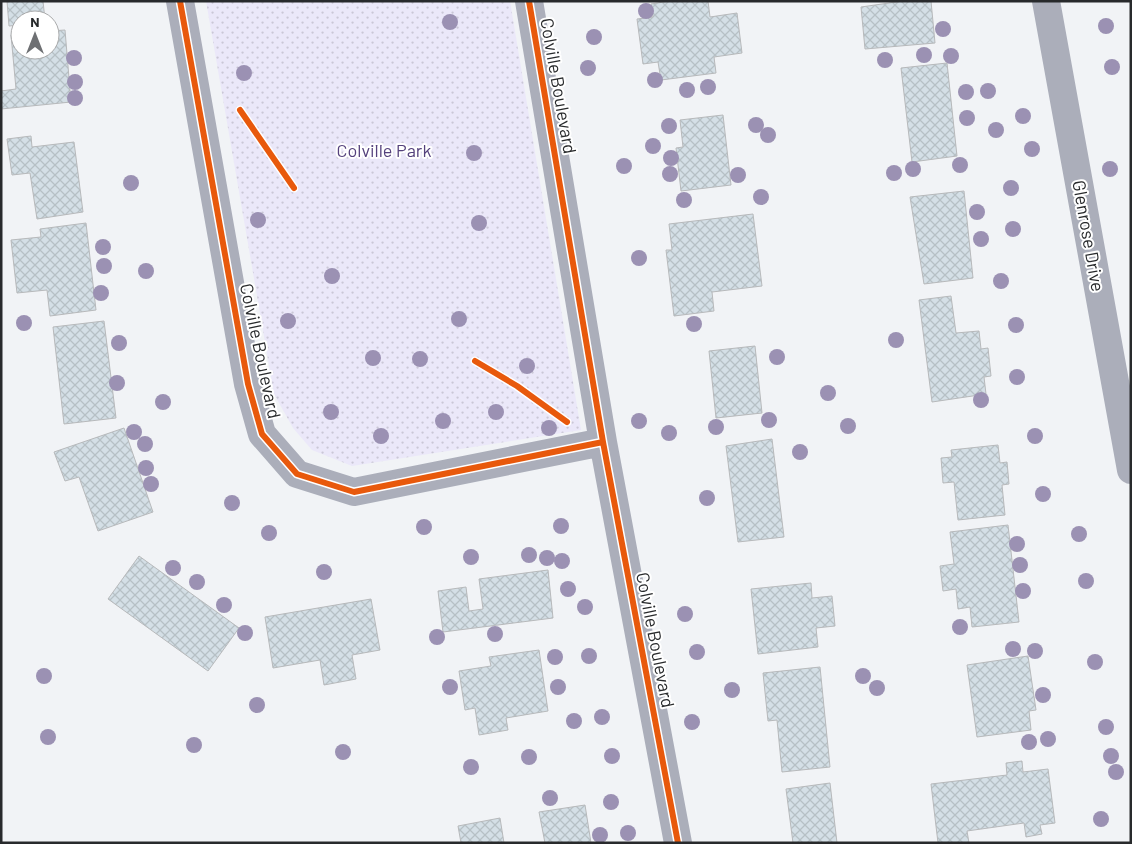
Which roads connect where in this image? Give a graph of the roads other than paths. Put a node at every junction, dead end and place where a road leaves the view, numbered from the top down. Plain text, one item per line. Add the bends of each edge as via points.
1 (180, 1) edge
2 (528, 1) edge
3 (1046, 1) edge
4 (603, 442) junction
5 (1131, 470) edge
6 (678, 843) edge

1 - 4 street, Colville Boulevard via 248,384 262,434 297,474 354,492
2 - 4 street, Colville Boulevard
3 - 5 street, Glenrose Drive
4 - 6 street, Colville Boulevard

